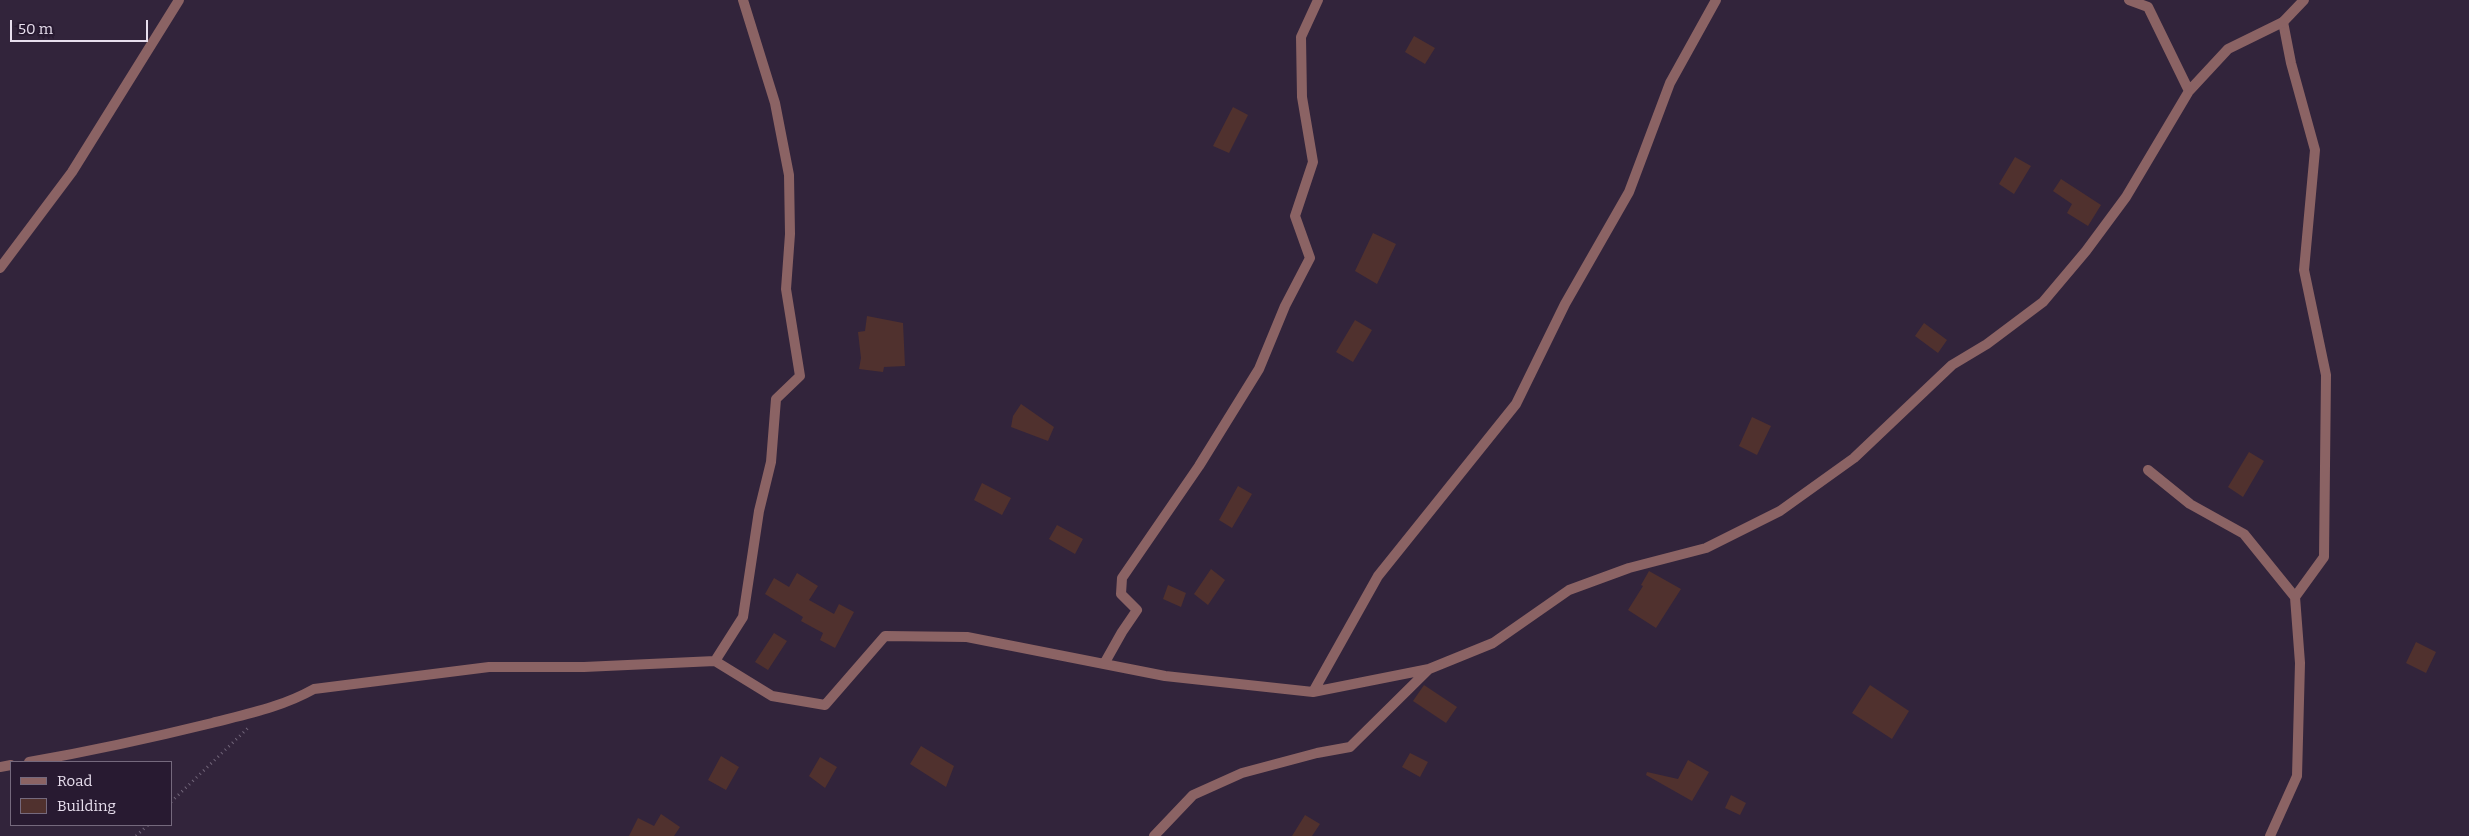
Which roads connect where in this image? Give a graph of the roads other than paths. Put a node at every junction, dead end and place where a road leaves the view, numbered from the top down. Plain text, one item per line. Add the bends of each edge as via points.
1 (180, 0) edge
2 (743, 0) edge
3 (1318, 0) edge
4 (1716, 0) edge
5 (2129, 0) edge
6 (2304, 0) edge
7 (2284, 22) junction
8 (2189, 91) junction
9 (0, 268) edge
10 (2148, 470) dead end
11 (2295, 597) junction
12 (715, 661) junction
13 (1104, 664) junction
14 (1429, 669) junction
15 (1313, 692) junction
16 (35, 761) edge
17 (1154, 836) edge
18 (2270, 836) edge

1 - 9 street via 72,172
2 - 12 street via 775,103 789,175 790,234 786,288 800,376 776,399 772,462 758,511 743,617
3 - 13 street via 1301,37 1302,97 1313,162 1295,216 1310,258 1285,306 1259,369 1199,466 1122,578 1121,594 1137,610
4 - 15 street via 1670,84 1630,192 1565,304 1516,404 1378,576
5 - 8 street via 2148,7
6 - 7 street
7 - 8 street via 2228,49
7 - 11 street via 2291,63 2315,150 2304,270 2326,375 2324,557
8 - 14 street via 2126,197 2043,302 1988,344 1952,365 1854,458 1772,515 1706,548 1629,568 1569,590 1493,643
10 - 11 street via 2190,504 2244,534
11 - 18 street via 2300,663 2297,776
12 - 13 street via 772,696 825,705 885,636 967,637
12 - 16 street via 584,667 489,666 314,689 270,708 124,745
13 - 15 street via 1164,676
14 - 15 street
14 - 17 street via 1350,748 1317,753 1242,773 1207,788 1193,795

